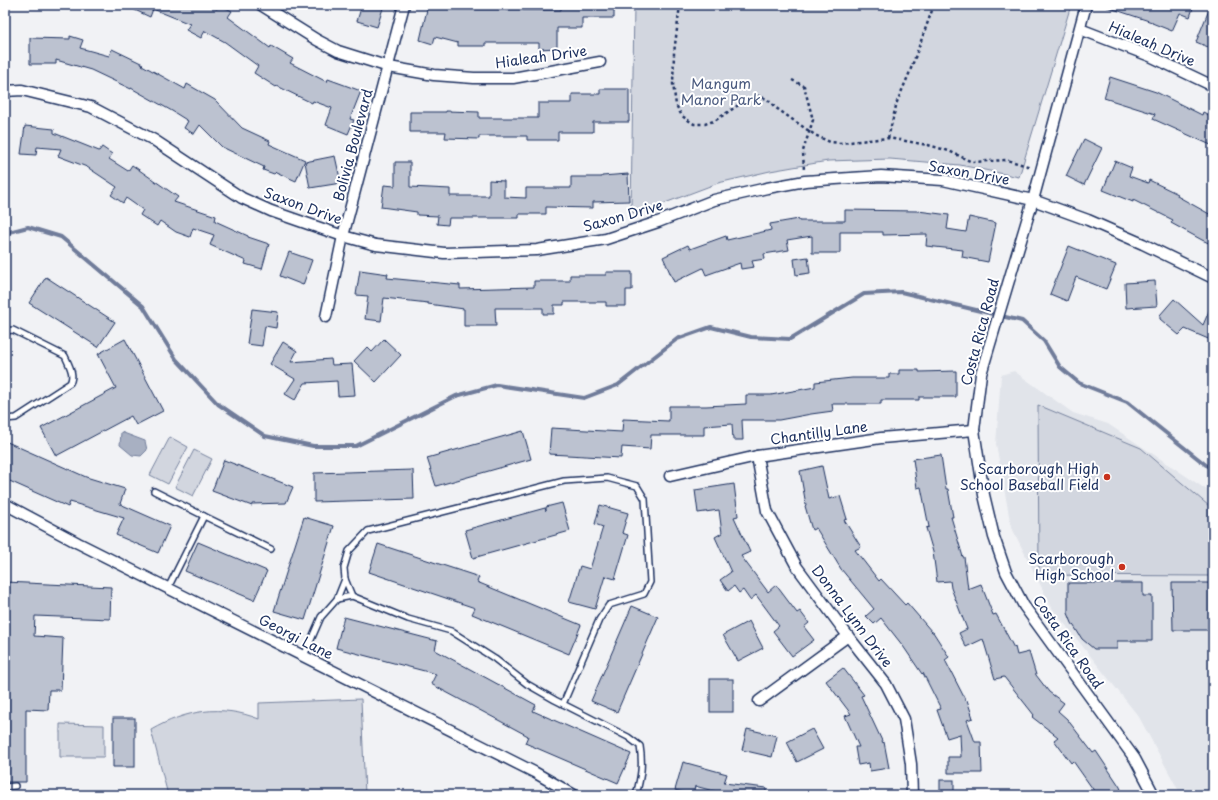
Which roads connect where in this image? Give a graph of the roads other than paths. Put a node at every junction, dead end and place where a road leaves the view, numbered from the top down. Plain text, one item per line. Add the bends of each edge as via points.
1 (261, 5) edge
2 (404, 5) edge
3 (1086, 5) edge
4 (1080, 29) junction
5 (600, 62) dead end
6 (388, 67) junction
7 (1213, 86) edge
8 (5, 91) edge
9 (1033, 200) junction
10 (343, 236) junction
11 (1213, 278) edge
12 (326, 317) dead end
13 (5, 331) edge
14 (5, 419) edge
15 (974, 430) junction
16 (757, 456) junction
17 (670, 476) dead end
18 (154, 491) dead end
19 (5, 504) edge
20 (204, 516) junction
21 (271, 550) dead end
22 (345, 579) junction
23 (168, 588) junction
24 (352, 596) junction
25 (337, 599) junction
26 (848, 636) junction
27 (304, 656) junction
28 (759, 701) dead end
29 (563, 704) junction
30 (15, 786) dead end
31 (5, 787) edge
32 (574, 795) edge
33 (636, 795) edge
34 (912, 795) edge
35 (1154, 795) edge

1 - 6 street, Hialeah Drive via 338,51
2 - 6 street, Bolivia Boulevard
3 - 4 street, Costa Rica Road
4 - 7 street, Hialeah Drive via 1150,56
4 - 9 street, Costa Rica Road
5 - 6 street, Hialeah Drive via 513,78 434,75
6 - 10 street, Bolivia Boulevard
8 - 10 street, Saxon Drive via 22,90 91,107 154,140 242,198 270,211
9 - 10 street, Saxon Drive via 943,180 881,176 805,181 767,188 714,200 606,239 537,250 444,253 376,245
9 - 11 street, Saxon Drive via 1088,220
9 - 15 street, Costa Rica Road via 981,374
10 - 12 street, Bolivia Boulevard
13 - 14 lane via 13,330 65,356 73,375 70,384 16,418
15 - 16 street, Chantilly Lane via 881,438
15 - 35 street, Costa Rica Road via 984,495 1006,572 1024,606 1135,759
16 - 17 street, Chantilly Lane
16 - 26 street, Donna Lynn Drive via 767,511 797,567
18 - 20 lane
19 - 23 street, Georgi Lane
20 - 21 lane
20 - 23 lane
22 - 24 lane
22 - 25 lane
22 - 29 lane via 344,568 349,551 368,531 564,481 607,478 637,486 645,499 650,582 644,594 610,605 599,620
23 - 27 street, Georgi Lane
24 - 25 lane
24 - 29 lane via 408,619 451,631 495,658 527,684
25 - 27 lane via 321,617
26 - 28 street
26 - 34 street, Donna Lynn Drive via 886,684 904,719 911,764
27 - 32 street, Georgi Lane via 534,772
29 - 33 lane via 628,737 640,746 642,772
30 - 31 lane

